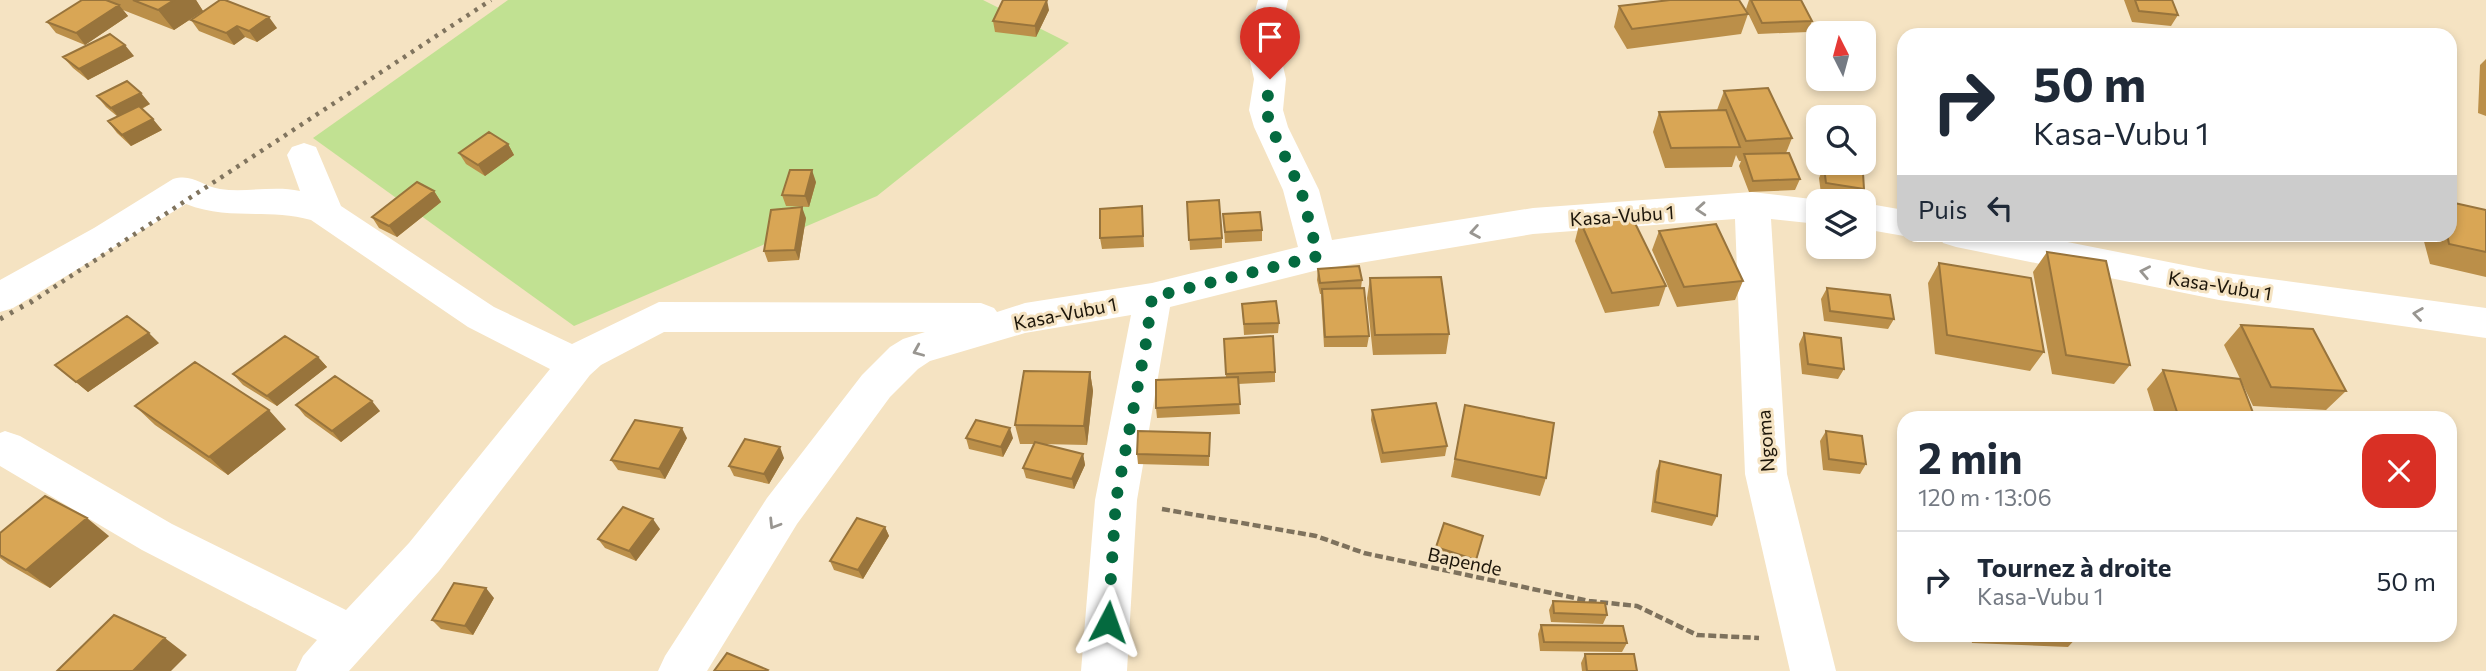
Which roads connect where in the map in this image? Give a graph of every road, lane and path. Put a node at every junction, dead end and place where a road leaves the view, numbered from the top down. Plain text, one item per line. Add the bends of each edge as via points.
1 (1273, 0) edge
2 (304, 155) dead end
3 (1752, 205) junction
4 (324, 210) junction
5 (1806, 210) edge
6 (1876, 218) edge
7 (1897, 222) edge
8 (1996, 242) edge
9 (1318, 256) junction
10 (1152, 297) junction
11 (0, 298) edge
12 (1025, 318) junction
13 (2486, 323) edge
14 (576, 364) junction
15 (5, 448) dead end
16 (1116, 500) junction
17 (350, 634) junction
18 (1810, 656) edge
19 (319, 671) edge
20 (681, 671) edge
21 (1104, 671) edge

1 - 9 street via 1262,44 1270,79 1266,110 1301,190
2 - 4 street
3 - 5 street, Kasa-Vubu 1
3 -> 9 street, Kasa-Vubu 1 via 1533,221
3 - 18 street, Ngoma via 1766,474
4 - 11 street via 282,201 234,204 195,195 185,188
4 - 14 street via 481,317
6 - 7 street
13 -> 8 street, Kasa-Vubu 1 via 2219,286
9 - 10 street, Kasa-Vubu 1
10 - 12 street, Kasa-Vubu 1
10 - 16 street
12 - 14 street via 659,317
12 -> 20 street, Kasa-Vubu 1 via 917,350 888,372 782,511
14 - 17 street via 424,557
15 - 17 street via 157,537
16 - 18 path, Bapende via 1316,536 1364,553 1588,601 1637,606 1697,635
16 - 21 street
17 - 19 street

